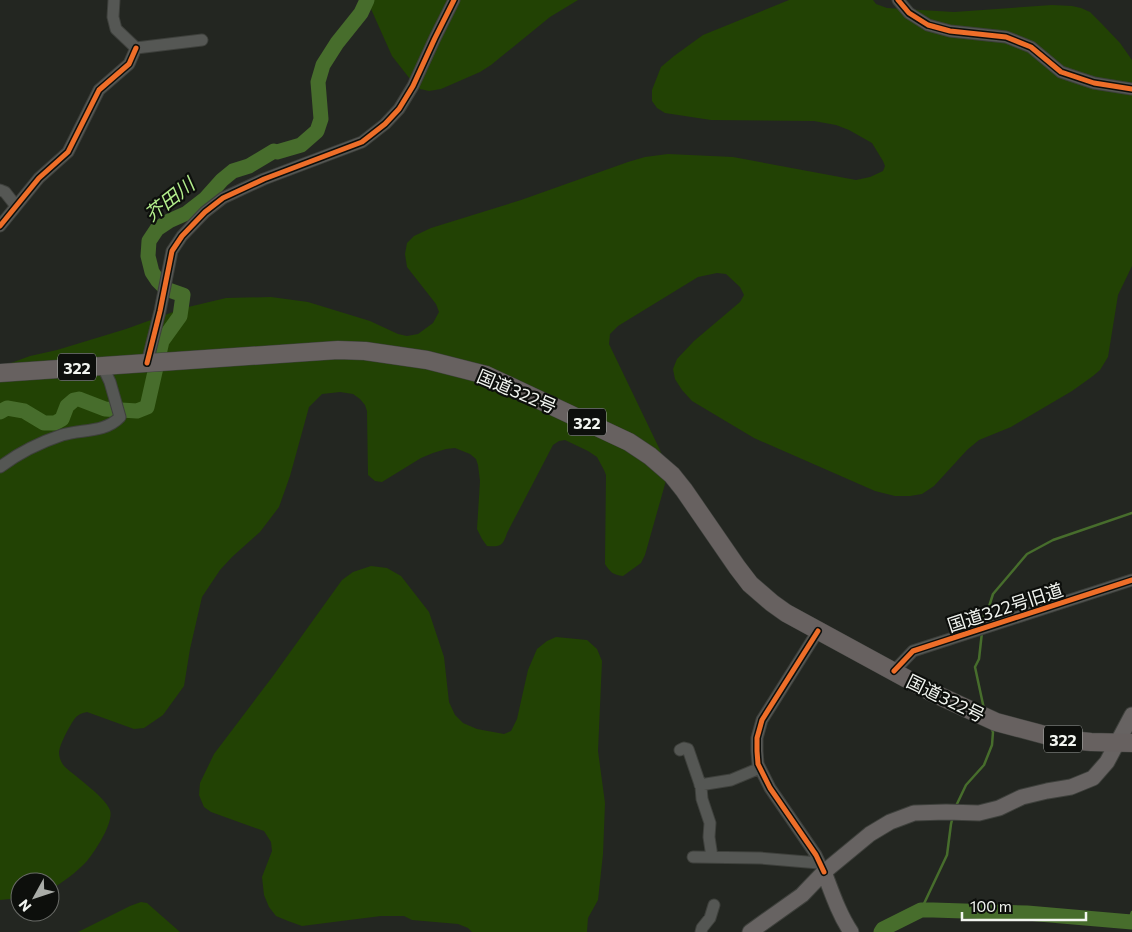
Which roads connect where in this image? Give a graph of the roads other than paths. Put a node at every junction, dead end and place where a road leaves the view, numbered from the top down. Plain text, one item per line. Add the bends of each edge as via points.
1 (114, 0) edge
2 (454, 0) edge
3 (898, 0) edge
4 (202, 40) dead end
5 (136, 48) junction
6 (1132, 89) edge
7 (2, 192) edge
8 (16, 206) junction
9 (0, 226) edge
10 (151, 362) junction
11 (102, 366) junction
12 (2, 370) edge
13 (0, 467) edge
14 (1132, 580) edge
15 (818, 631) junction
16 (894, 672) junction
17 (1132, 715) edge
18 (1125, 743) edge
19 (680, 750) dead end
20 (760, 768) junction
21 (700, 785) junction
22 (693, 857) dead end
23 (712, 858) junction
24 (822, 868) junction
25 (714, 905) dead end
26 (700, 932) edge
27 (750, 932) edge
28 (851, 932) edge

1 - 5 street via 116,29
2 - 10 street via 413,86 385,124 362,142 264,179 224,198 182,236 172,251
3 - 6 street via 909,13 928,25 950,31 1006,37 1030,47 1061,72 1094,83
4 - 5 street
5 - 8 street via 129,64 98,90 68,152 39,178
7 - 8 street
8 - 9 street
10 - 11 highway, 国道322号 / 322
10 - 15 highway, 国道322号 / 322 via 365,351 427,360 486,375 628,442 650,456 684,490 750,584 786,614
11 - 12 highway, 国道322号 / 322
11 - 13 street via 120,417 115,422 34,446
14 - 16 street, 国道322号旧道 via 913,651
15 - 16 highway, 国道322号 / 322
15 - 20 street via 762,720 757,738
16 - 18 highway, 国道322号 / 322 via 996,722 1060,739
17 - 18 main road
18 - 24 main road via 1093,778 1071,787 1022,797 979,814 914,813 890,822
19 - 21 street via 688,749
20 - 21 street via 731,780
20 - 24 street
21 - 23 street via 710,823
22 - 23 street
23 - 24 street via 760,858
24 - 27 main road via 802,895
24 - 28 main road
25 - 26 street

